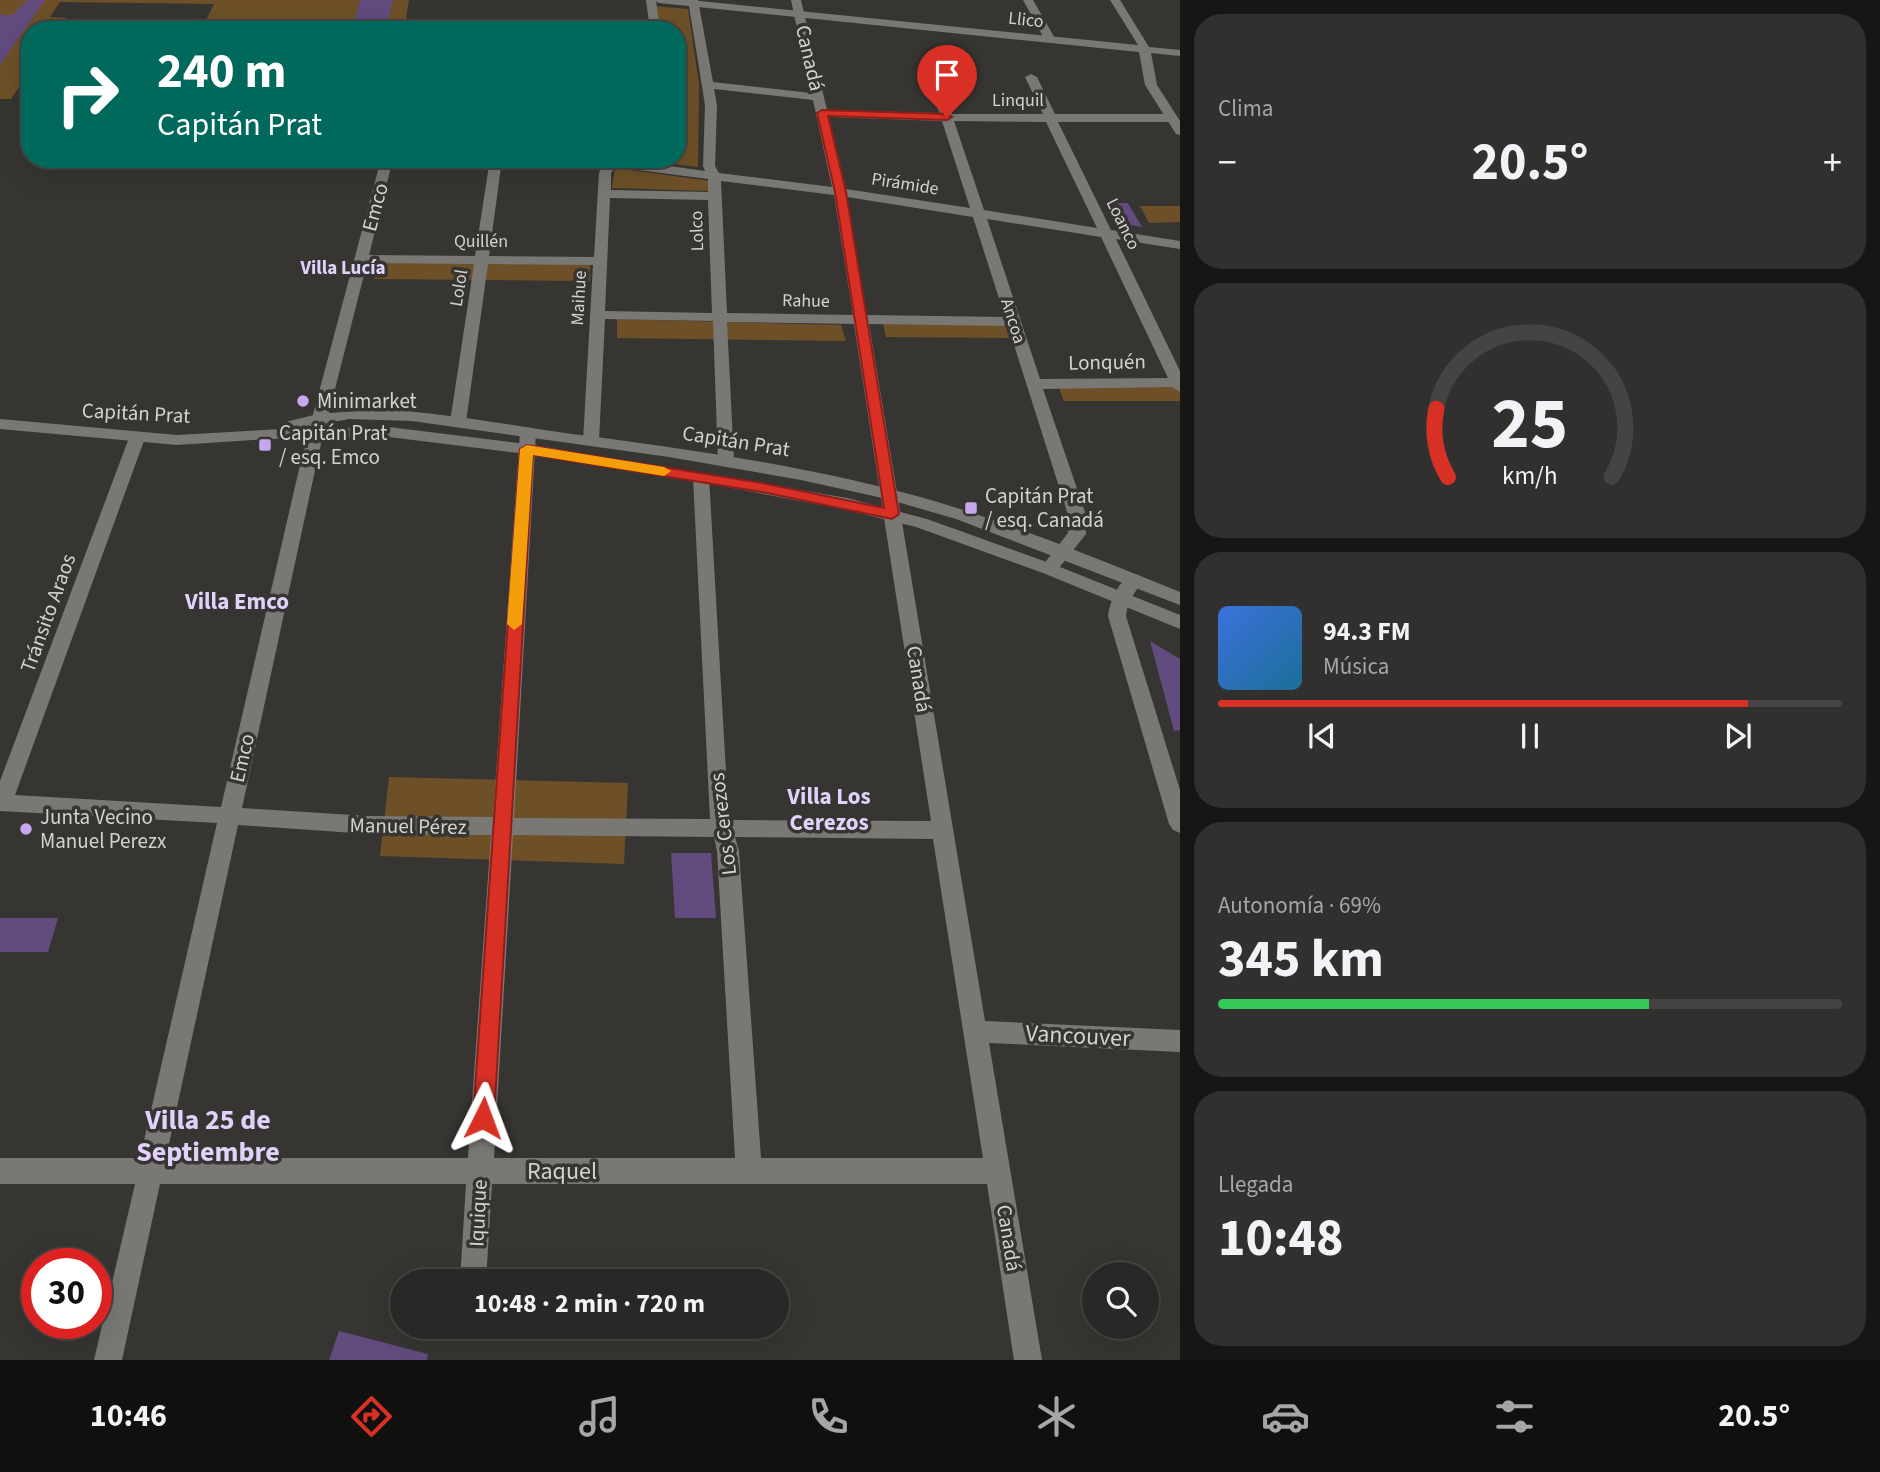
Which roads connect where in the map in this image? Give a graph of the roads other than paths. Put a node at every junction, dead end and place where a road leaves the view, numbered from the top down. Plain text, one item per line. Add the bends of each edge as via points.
1 (651, 0) edge
2 (659, 0) edge
3 (796, 0) edge
4 (1028, 0) edge
5 (1115, 0) edge
6 (693, 2) edge
7 (800, 14) junction
8 (654, 21) edge
9 (1050, 40) junction
10 (1146, 50) junction
11 (1180, 53) edge
12 (930, 66) dead end
13 (1031, 77) dead end
14 (707, 85) junction
15 (819, 97) junction
16 (822, 113) junction
17 (947, 117) junction
18 (1051, 118) junction
19 (1171, 118) junction
20 (1180, 131) edge
21 (385, 168) edge
22 (495, 168) edge
23 (609, 168) edge
24 (660, 168) edge
25 (714, 176) junction
26 (840, 192) junction
27 (604, 194) junction
28 (715, 196) junction
29 (979, 214) junction
30 (1106, 233) junction
31 (1180, 245) edge
32 (361, 259) junction
33 (482, 260) junction
34 (601, 261) junction
35 (598, 315) junction
36 (720, 318) junction
37 (861, 321) junction
38 (1014, 323) junction
39 (1034, 384) junction
40 (1179, 384) edge
41 (458, 422) junction
42 (0, 424) edge
43 (319, 425) junction
44 (137, 438) junction
45 (527, 441) junction
46 (591, 441) junction
47 (726, 462) junction
48 (701, 477) junction
49 (890, 504) junction
50 (1063, 552) junction
51 (1049, 569) junction
52 (1134, 580) junction
53 (1122, 598) junction
54 (1180, 599) edge
55 (1180, 622) edge
56 (1, 803) edge
57 (229, 817) junction
58 (1180, 824) edge
59 (501, 827) junction
60 (723, 828) junction
61 (943, 830) junction
62 (976, 1032) junction
63 (1180, 1041) edge
64 (0, 1171) edge
65 (149, 1171) junction
66 (480, 1171) junction
67 (749, 1171) junction
68 (998, 1171) junction
69 (474, 1269) edge
70 (108, 1360) edge
71 (1028, 1360) edge

1 - 8 street
2 - 6 street, Llico
3 - 7 street, Canadá
4 - 9 street
5 - 10 street
6 - 7 street, Llico
6 - 14 street, Lolco
7 - 9 street, Llico
7 - 15 street, Canadá
9 - 10 street, Llico
10 - 11 street, Llico
10 - 19 street via 1151,85
12 - 17 street, Ancoa
13 - 18 street, Loanco
14 - 15 street
14 - 25 street, Lolco via 709,166
15 - 16 street, Canadá
16 - 17 street, Linquil
16 - 26 street, Canadá
17 - 18 street, Linquil
17 - 29 street, Ancoa
18 - 19 street, Linquil
18 - 30 street, Loanco
19 - 20 street
21 - 32 street, Emco
22 - 33 street, Lolol
23 - 27 street, Maihue
24 - 25 street, Pirámide
25 - 26 street, Pirámide
25 - 28 street, Lolco
26 - 29 street, Pirámide
26 - 37 street, Canadá
27 - 28 street
27 - 34 street, Maihue
28 - 36 street, Lolco
29 - 30 street, Pirámide
29 - 38 street, Ancoa
30 - 31 street, Pirámide
30 - 40 street, Loanco
32 - 33 street, Quillén
32 - 43 street, Emco
33 - 34 street, Quillén
33 - 41 street, Lolol
34 - 35 street, Maihue
35 - 36 street, Rahue
35 - 46 street, Maihue
36 - 37 street, Rahue
36 - 47 street, Lolco
37 - 38 street, Rahue
37 - 49 street, Canadá
38 - 39 street, Ancoa
39 - 40 street, Lonquén
39 - 50 street, Ancoa via 1079,521 1077,534
41 - 43 street, Capitán Prat via 372,413
41 - 45 street, Capitán Prat
42 - 44 street, Capitán Prat
43 - 44 street, Capitán Prat via 195,440
43 - 45 street, Capitán Prat
43 - 57 street, Emco
44 - 56 street, Tránsito Araos
45 - 46 street, Capitán Prat
45 - 48 street, Capitán Prat
45 - 59 street, Iquique
46 - 47 street, Capitán Prat
47 - 49 street, Capitán Prat
48 - 49 street, Capitán Prat
48 - 60 street, Los Cerezos via 718,807
49 - 50 street, Capitán Prat via 969,518
49 - 51 street, Capitán Prat
49 - 61 street, Canadá
50 - 51 street, Ancoa
50 - 52 street, Capitán Prat
51 - 53 street, Capitán Prat
52 - 53 street
52 - 54 street, Capitán Prat
53 - 55 street, Capitán Prat
53 - 58 street via 1118,623
56 - 57 street, Manuel Pérez
57 - 59 street, Manuel Pérez
57 - 65 street, Emco
59 - 60 street, Manuel Pérez
59 - 66 street, Iquique
60 - 61 street, Manuel Pérez
60 - 67 street, Los Cerezos
61 - 62 street, Canadá
62 - 63 street, Vancouver
62 - 68 street, Canadá
64 - 65 street, Raquel
65 - 66 street, Raquel
65 - 70 street, Emco
66 - 67 street, Raquel
66 - 69 street, Iquique
67 - 68 street, Raquel
68 - 71 street, Canadá

